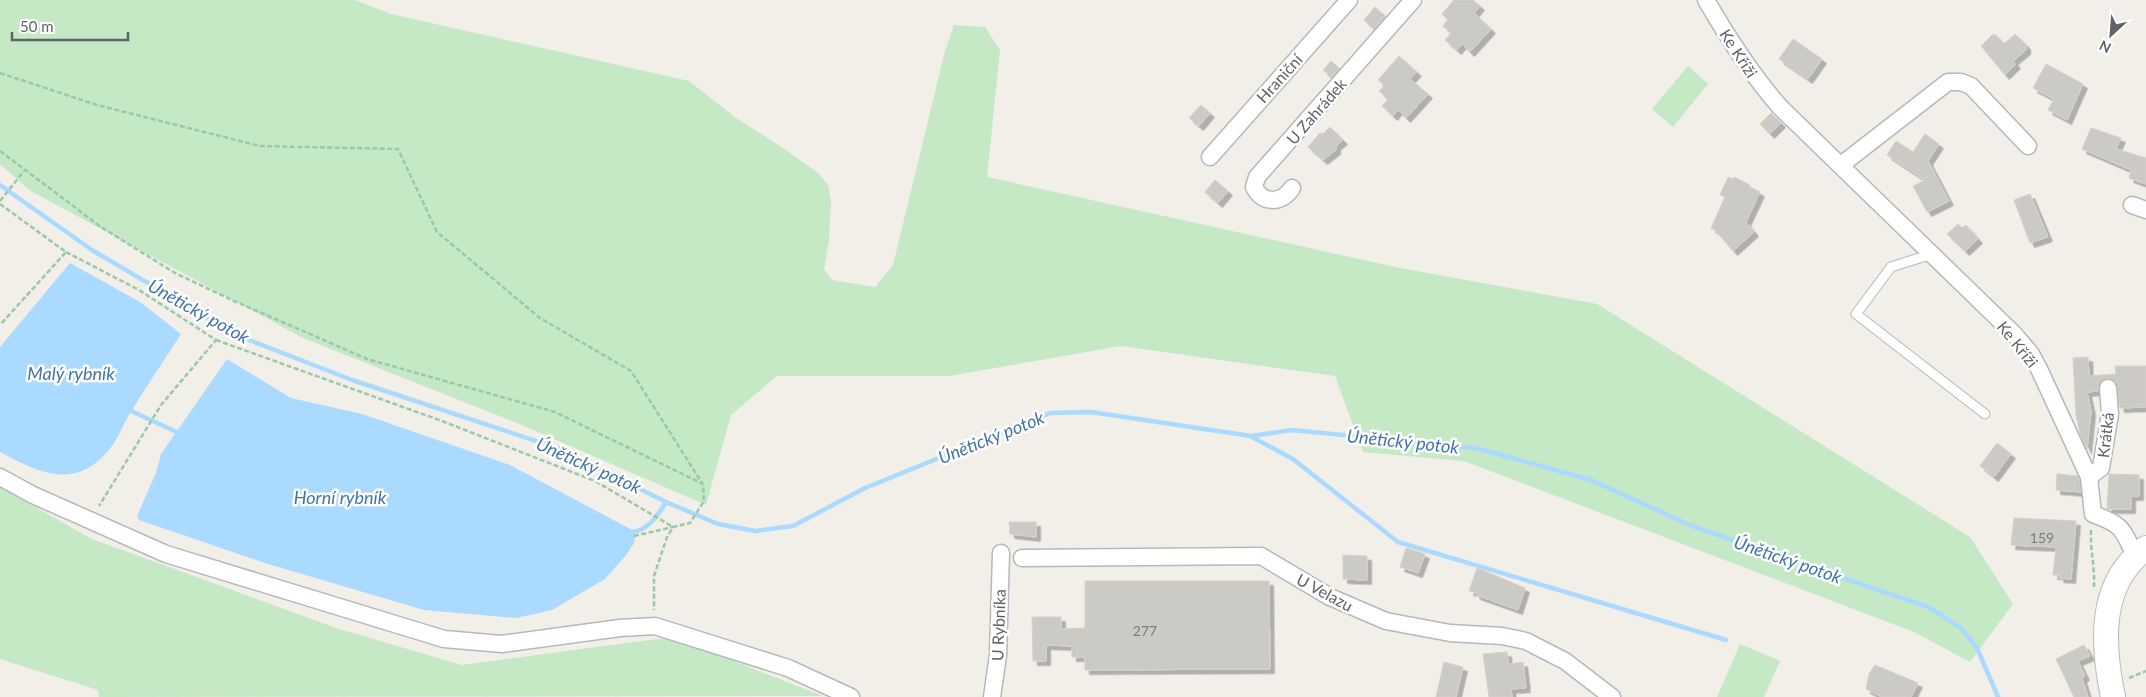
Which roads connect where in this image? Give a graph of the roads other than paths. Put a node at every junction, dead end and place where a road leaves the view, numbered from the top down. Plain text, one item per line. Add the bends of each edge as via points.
1 (1349, 0) edge
2 (1413, 0) edge
3 (1706, 0) edge
4 (2028, 146) dead end
5 (1210, 157) dead end
6 (1841, 165) junction
7 (1292, 188) dead end
8 (1932, 254) junction
9 (2108, 388) dead end
10 (1985, 414) dead end
11 (0, 476) edge
12 (2089, 477) junction
13 (2140, 552) edge
14 (1001, 553) dead end
15 (1022, 558) dead end
16 (2117, 689) edge
17 (851, 697) edge
18 (992, 697) edge
19 (1612, 697) edge

1 - 5 street, Hraniční
2 - 7 street, U Zahrádek via 1257,177 1254,187 1267,200 1279,200
3 - 6 street, Ke Kříži via 1758,83
4 - 6 street via 1971,86 1948,82
6 - 8 street, Ke Kříži
8 - 10 lane via 1891,267 1856,314
8 - 12 street, Ke Kříži via 2031,354
9 - 12 street, Krátká via 2110,414 2101,468
11 - 17 street via 33,495 166,554 444,639 502,644 655,626 788,668
12 - 13 street, Ke Kříži via 2093,514 2116,523
13 - 16 main road via 2120,574 2107,615 2107,656
14 - 18 street, U Rybníka via 998,655
15 - 19 street, U Velazu via 1261,556 1330,597 1386,621 1450,634 1502,636 1526,641 1565,660

